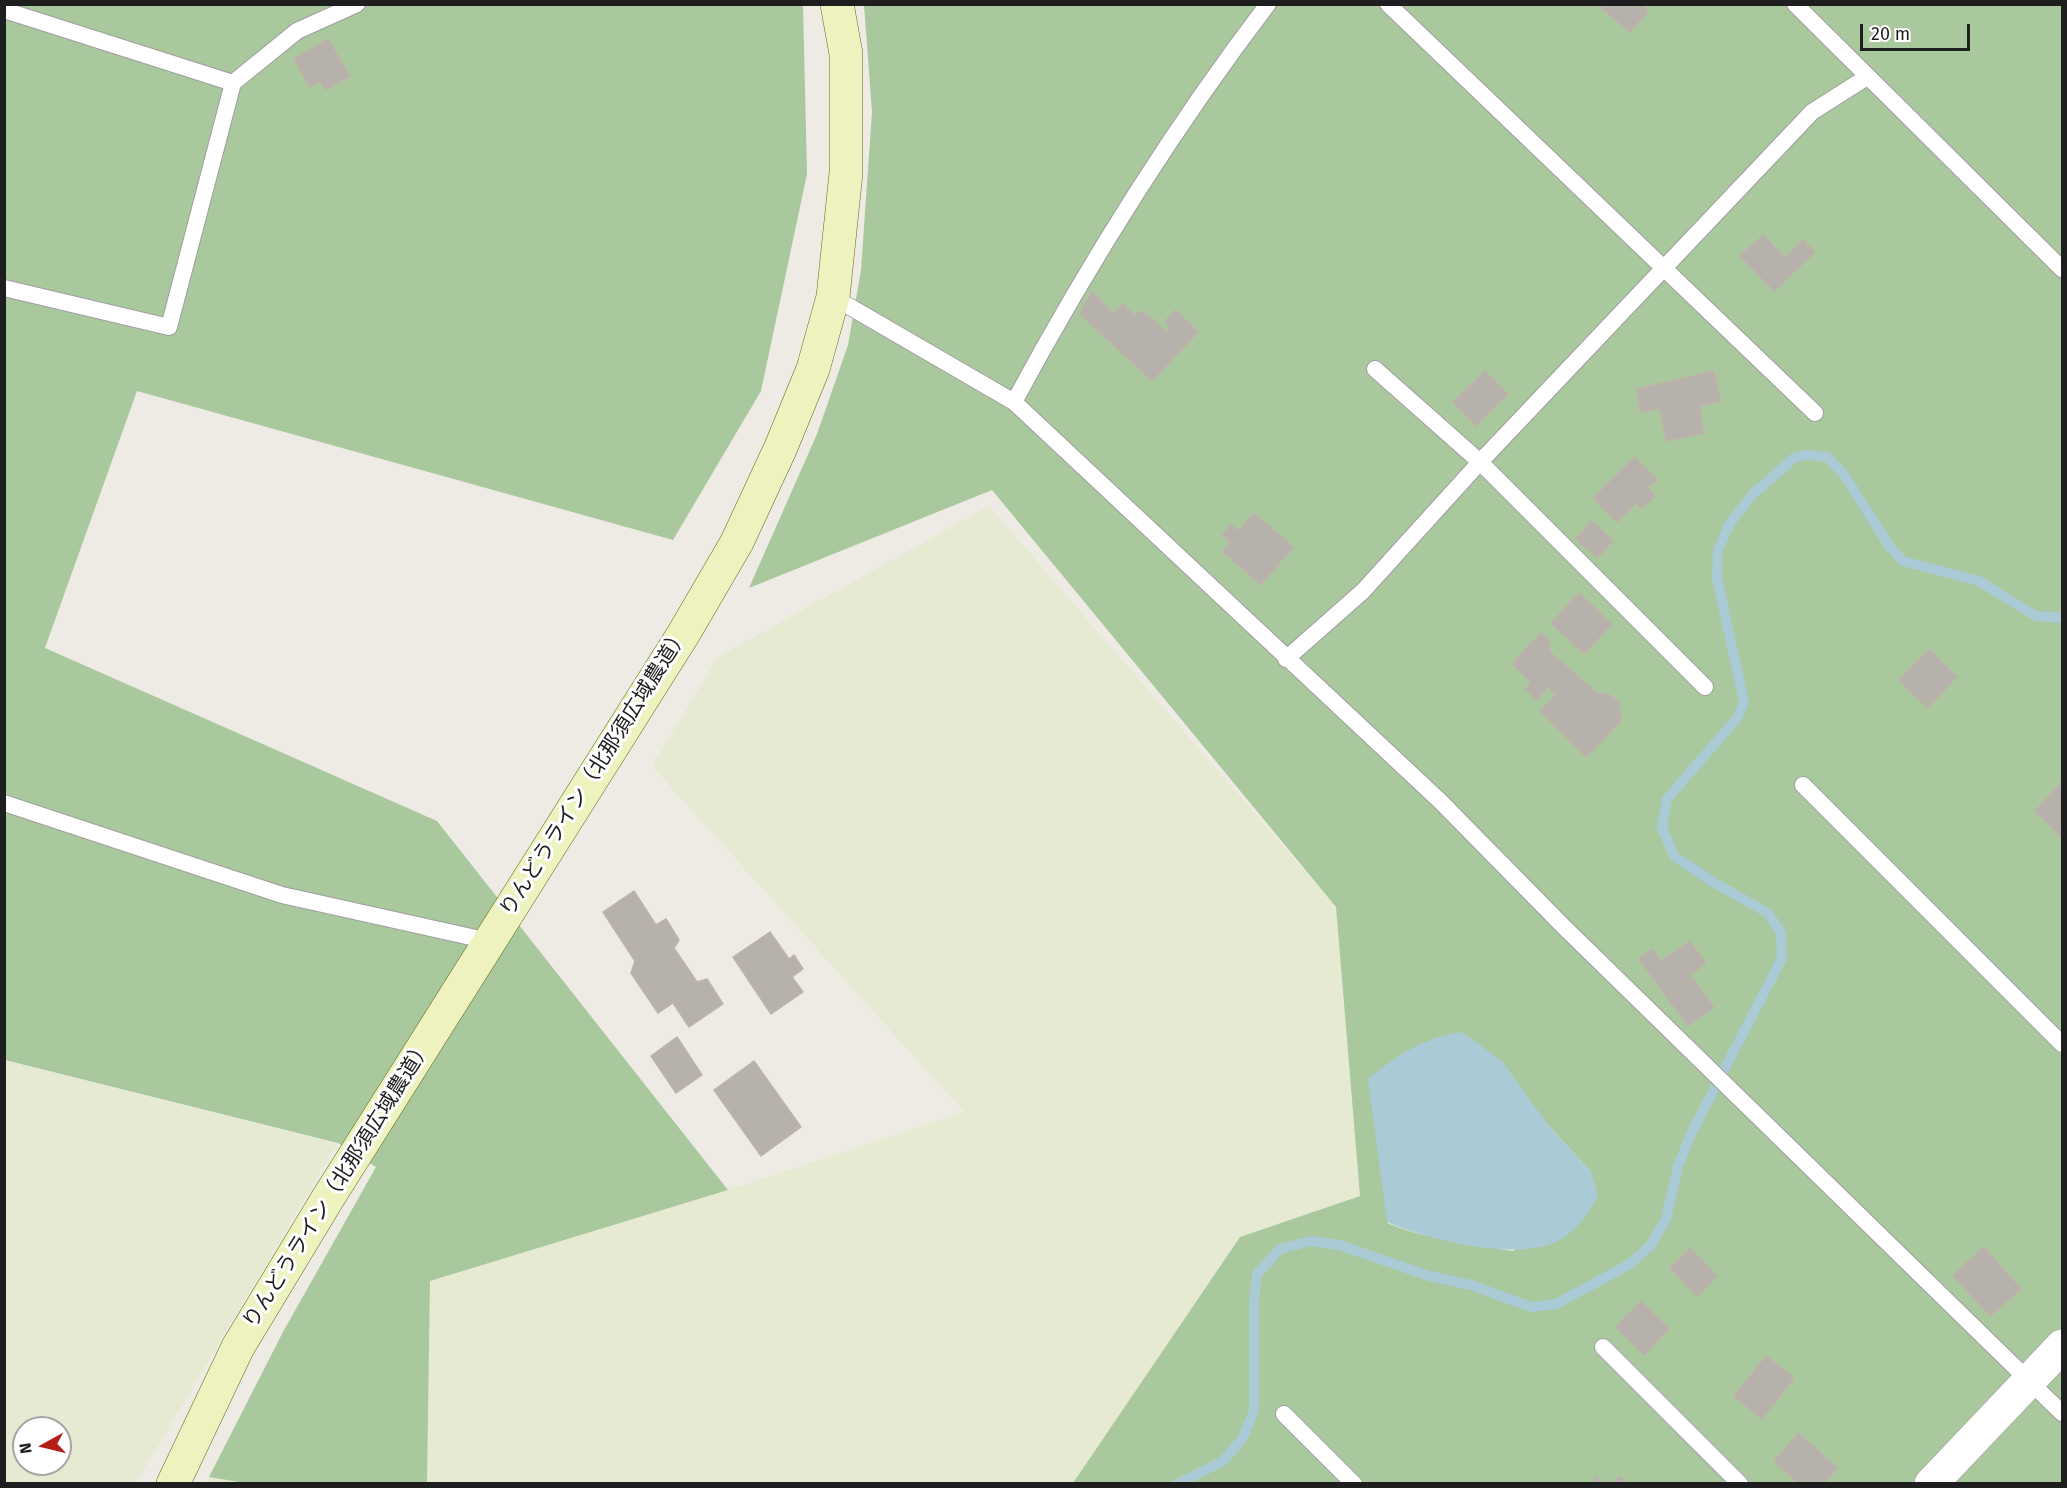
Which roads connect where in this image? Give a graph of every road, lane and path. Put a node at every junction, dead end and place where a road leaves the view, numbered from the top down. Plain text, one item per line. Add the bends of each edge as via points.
1 (357, 4) edge
2 (837, 4) edge
3 (1268, 4) edge
4 (1388, 4) edge
5 (1795, 4) edge
6 (4, 10) edge
7 (1867, 76) junction
8 (233, 83) junction
9 (1663, 267) junction
10 (2062, 269) edge
11 (4, 288) edge
12 (833, 297) junction
13 (1376, 369) dead end
14 (1014, 402) junction
15 (1815, 413) dead end
16 (1480, 462) junction
17 (1286, 658) junction
18 (1705, 687) dead end
19 (1803, 785) dead end
20 (4, 803) edge
21 (489, 941) junction
22 (2062, 1044) edge
23 (2062, 1346) edge
24 (1603, 1347) dead end
25 (2029, 1380) junction
26 (2062, 1413) edge
27 (1284, 1414) dead end
28 (173, 1484) edge
29 (1354, 1484) edge
30 (1740, 1484) edge
31 (1931, 1484) edge

1 - 8 lane via 297,31
2 - 12 street, りんどうライン（北那須広域農道） via 846,54 846,172
3 - 14 lane via 1230,53 1113,228
4 - 9 lane
5 - 7 lane
6 - 8 lane
7 - 9 lane via 1812,112
7 - 10 lane
8 - 11 lane via 169,327
9 - 15 lane
9 - 16 lane
12 - 14 lane
12 - 21 street, りんどうライン（北那須広域農道） via 813,369 737,542 684,633
13 - 16 lane
14 - 17 lane
16 - 17 lane via 1363,591
16 - 18 lane
17 - 25 lane via 1440,801
19 - 22 lane
20 - 21 lane via 282,895
21 - 28 street, りんどうライン（北那須広域農道） via 238,1347
23 - 25 street
24 - 30 lane
25 - 26 lane
25 - 31 street
27 - 29 lane

